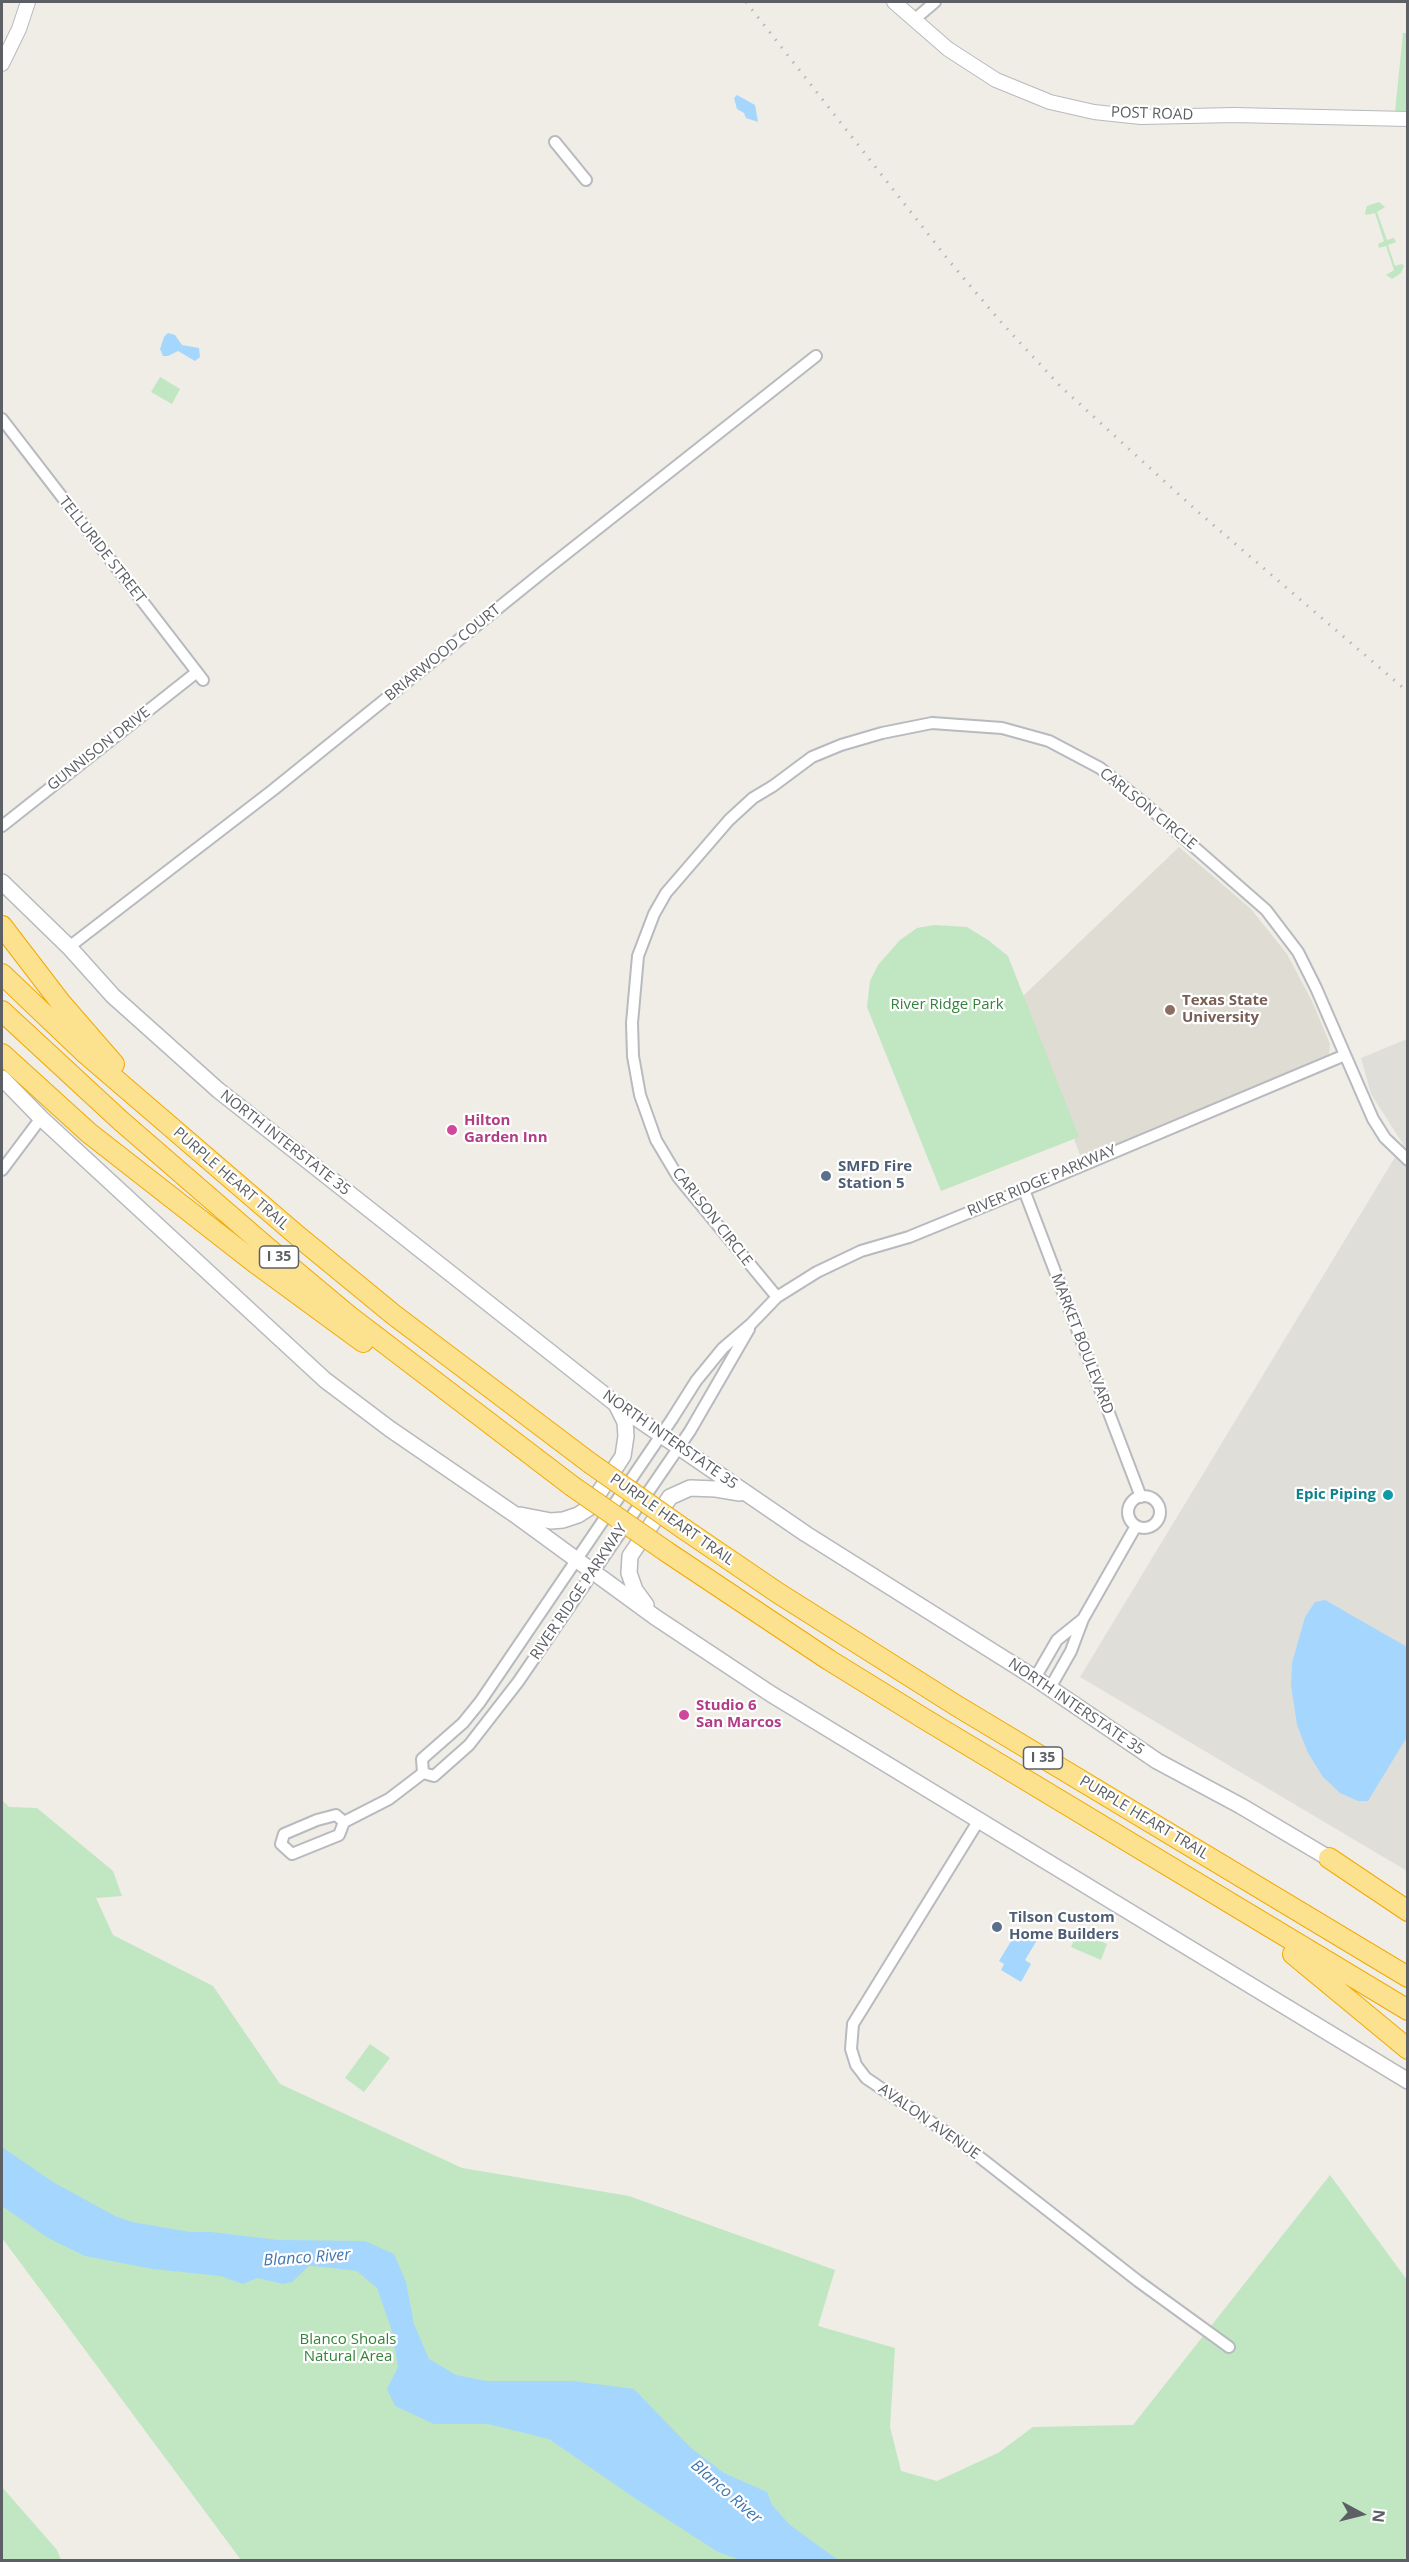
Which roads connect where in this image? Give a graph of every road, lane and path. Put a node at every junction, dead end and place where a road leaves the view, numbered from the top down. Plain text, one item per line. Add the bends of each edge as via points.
1 (28, 2) edge
2 (894, 2) edge
3 (934, 2) edge
4 (915, 19) junction
5 (2, 64) edge
6 (1407, 119) edge
7 (555, 142) dead end
8 (586, 180) dead end
9 (816, 356) dead end
10 (2, 419) edge
11 (200, 676) joint
12 (2, 826) edge
13 (2, 882) edge
14 (2, 926) edge
15 (69, 946) junction
16 (2, 974) edge
17 (2, 1011) edge
18 (2, 1054) edge
19 (1345, 1055) junction
20 (2, 1078) edge
21 (41, 1118) junction
22 (179, 1134) junction
23 (1407, 1160) edge
24 (2, 1170) edge
25 (1024, 1190) junction
26 (777, 1297) junction
27 (751, 1324) junction
28 (616, 1404) junction
29 (661, 1434) junction
30 (678, 1446) junction
31 (572, 1486) junction
32 (746, 1494) junction
33 (1141, 1497) junction
34 (514, 1514) junction
35 (1136, 1526) junction
36 (577, 1560) junction
37 (593, 1572) junction
38 (656, 1617) junction
39 (1083, 1619) junction
40 (1035, 1678) junction
41 (1050, 1688) junction
42 (423, 1773) junction
43 (979, 1820) junction
44 (344, 1822) junction
45 (1329, 1858) junction
46 (1407, 1904) edge
47 (1237, 1908) junction
48 (1407, 1911) edge
49 (1407, 1977) edge
50 (1407, 2010) edge
51 (1407, 2049) edge
52 (1407, 2081) edge
53 (1229, 2347) dead end

1 - 5 street via 20,30
2 - 4 street, POST ROAD
3 - 4 street
4 - 6 street, POST ROAD via 948,49 996,80 1050,102 1094,112 1142,117
7 - 8 street
9 - 15 street, BRIARWOOD COURT via 273,790
10 - 11 street, TELLURIDE STREET
11 - 12 street, GUNNISON DRIVE
13 - 15 main road, NORTH INTERSTATE 35
14 - 22 highway via 61,1003
15 - 28 main road, NORTH INTERSTATE 35 via 113,996 218,1090
16 - 22 highway, PURPLE HEART TRAIL / I 35 via 86,1054
17 - 31 highway, PURPLE HEART TRAIL / I 35 via 278,1257
18 - 31 highway via 89,1133 258,1264 466,1419 540,1470
19 - 23 street, CARLSON CIRCLE via 1372,1119
19 - 25 street, RIVER RIDGE PARKWAY
19 - 26 street, CARLSON CIRCLE via 1298,952 1266,910 1100,768 1048,741 1002,728 932,723 882,733 812,757 753,798 676,879 654,914 638,956 633,1003 633,1056 640,1095 656,1140 678,1178
20 - 21 main road
21 - 24 street
21 - 34 main road via 325,1380
22 - 49 highway, PURPLE HEART TRAIL / I 35, bridge via 394,1315 684,1529 957,1706
25 - 26 street, RIVER RIDGE PARKWAY via 861,1251
25 - 33 street, MARKET BOULEVARD
26 - 27 street, RIVER RIDGE PARKWAY
27 - 29 street, RIVER RIDGE PARKWAY via 709,1364
27 - 30 street, RIVER RIDGE PARKWAY
28 - 29 main road, NORTH INTERSTATE 35
28 - 34 main road via 625,1422 623,1456 589,1508 578,1515 551,1521
29 - 30 main road, NORTH INTERSTATE 35
29 - 36 street, RIVER RIDGE PARKWAY
30 - 32 main road, NORTH INTERSTATE 35
30 - 37 street, RIVER RIDGE PARKWAY
31 - 47 highway, PURPLE HEART TRAIL / I 35, bridge via 839,1666
32 - 38 main road via 690,1488 670,1497 630,1556 629,1573 635,1590
32 - 40 main road, NORTH INTERSTATE 35
33 - 35 street via 1129,1510
33 - 35 street, MARKET BOULEVARD via 1154,1500 1159,1517 1150,1527
34 - 36 main road
35 - 39 street
36 - 37 main road
36 - 42 street, RIVER RIDGE PARKWAY via 480,1702 463,1723 422,1759
37 - 38 main road
37 - 42 street, RIVER RIDGE PARKWAY via 482,1731 434,1776
38 - 43 main road via 771,1694
39 - 40 street via 1057,1640
39 - 41 street
40 - 41 main road, NORTH INTERSTATE 35
41 - 45 main road, NORTH INTERSTATE 35 via 1157,1761
42 - 44 street, RIVER RIDGE PARKWAY via 389,1799
43 - 52 main road
43 - 53 street, AVALON AVENUE via 854,2024 851,2049 856,2065 866,2078 959,2141
44 - 44 street, RIVER RIDGE PARKWAY via 336,1815 317,1820 284,1834 281,1844 292,1854 339,1835
45 - 46 main road, NORTH INTERSTATE 35
45 - 48 highway
47 - 50 highway, PURPLE HEART TRAIL / I 35
47 - 51 highway

